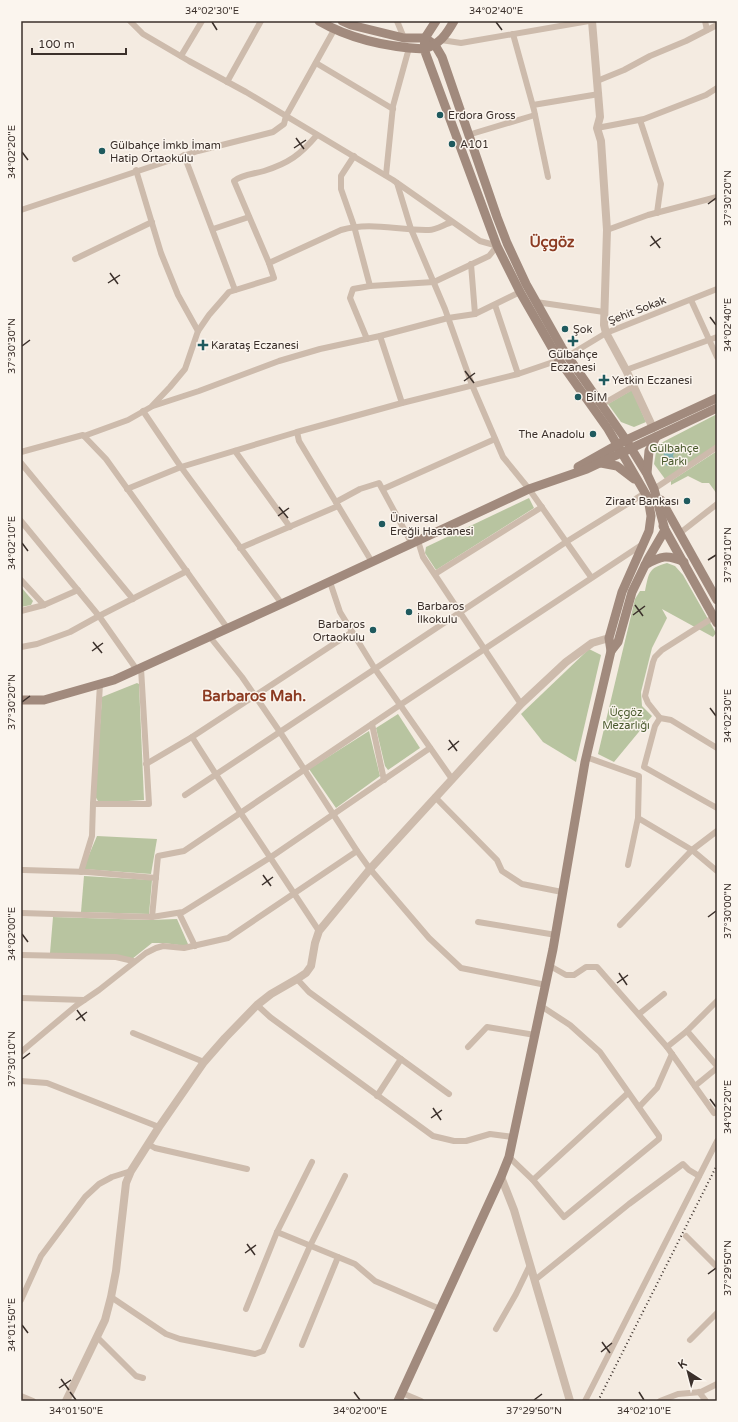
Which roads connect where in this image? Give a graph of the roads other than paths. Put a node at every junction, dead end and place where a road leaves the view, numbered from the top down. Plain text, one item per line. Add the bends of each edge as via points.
1 (130, 21) edge
2 (202, 21) edge
3 (261, 21) edge
4 (320, 21) edge
5 (342, 21) edge
6 (397, 21) edge
7 (436, 21) edge
8 (454, 21) edge
9 (589, 21) edge
10 (592, 21) edge
11 (705, 21) edge
12 (137, 24) edge
13 (717, 25) edge
14 (334, 30) junction
15 (707, 30) junction
16 (513, 34) junction
17 (404, 38) junction
18 (425, 38) junction
19 (438, 42) junction
20 (409, 48) junction
21 (424, 49) junction
22 (181, 56) junction
23 (316, 63) junction
24 (597, 81) junction
25 (227, 82) junction
26 (717, 88) edge
27 (599, 94) junction
28 (533, 105) junction
29 (393, 110) junction
30 (535, 115) junction
31 (286, 116) junction
32 (640, 120) junction
33 (598, 128) junction
34 (318, 135) junction
35 (468, 135) junction
36 (184, 155) junction
37 (354, 156) junction
38 (136, 170) junction
39 (386, 175) junction
40 (548, 178) dead end
41 (398, 183) junction
42 (717, 197) edge
43 (21, 210) edge
44 (657, 213) junction
45 (248, 217) junction
46 (152, 222) junction
47 (452, 222) junction
48 (354, 226) junction
49 (213, 229) junction
50 (411, 229) junction
51 (607, 230) junction
52 (507, 243) junction
53 (497, 246) junction
54 (75, 259) dead end
55 (269, 263) junction
56 (471, 264) junction
57 (434, 282) junction
58 (370, 286) junction
59 (717, 289) edge
60 (235, 290) junction
61 (520, 292) junction
62 (691, 300) junction
63 (536, 302) junction
64 (495, 305) junction
65 (604, 312) junction
66 (475, 314) junction
67 (448, 318) junction
68 (198, 331) junction
69 (606, 333) junction
70 (380, 336) junction
71 (717, 337) edge
72 (367, 339) junction
73 (709, 341) junction
74 (717, 357) edge
75 (563, 358) junction
76 (626, 370) junction
77 (518, 374) junction
78 (472, 385) junction
79 (634, 386) junction
80 (717, 398) edge
81 (402, 402) junction
82 (601, 405) junction
83 (151, 407) junction
84 (717, 408) edge
85 (143, 411) junction
86 (612, 427) junction
87 (297, 432) junction
88 (644, 432) junction
89 (655, 433) junction
90 (84, 436) junction
91 (495, 440) junction
92 (626, 440) junction
93 (717, 447) edge
94 (620, 448) junction
95 (631, 448) junction
96 (235, 451) junction
97 (21, 452) edge
98 (601, 458) junction
99 (21, 463) edge
100 (181, 467) junction
101 (647, 474) junction
102 (639, 483) junction
103 (127, 489) junction
104 (383, 489) junction
105 (529, 489) junction
106 (654, 489) junction
107 (646, 496) junction
108 (337, 504) junction
109 (717, 504) edge
110 (542, 507) junction
111 (21, 521) edge
112 (290, 527) junction
113 (665, 530) junction
114 (680, 533) junction
115 (415, 542) junction
116 (566, 542) junction
117 (643, 544) junction
118 (240, 548) junction
119 (372, 562) junction
120 (684, 562) junction
121 (645, 565) junction
122 (187, 571) junction
123 (435, 574) junction
124 (591, 577) junction
125 (21, 580) edge
126 (330, 582) junction
127 (78, 590) junction
128 (133, 598) junction
129 (717, 600) edge
130 (282, 604) junction
131 (44, 605) junction
132 (21, 611) edge
133 (460, 612) junction
134 (99, 616) junction
135 (715, 620) edge
136 (228, 629) junction
137 (352, 632) junction
138 (210, 637) junction
139 (609, 638) junction
140 (21, 647) edge
141 (484, 649) junction
142 (611, 651) junction
143 (139, 669) junction
144 (375, 670) junction
145 (100, 684) junction
146 (255, 695) junction
147 (21, 700) edge
148 (521, 704) junction
149 (400, 705) junction
150 (660, 718) junction
151 (372, 724) junction
152 (280, 732) junction
153 (192, 737) junction
154 (430, 748) junction
155 (717, 748) edge
156 (586, 757) junction
157 (146, 764) junction
158 (644, 767) junction
159 (303, 770) junction
160 (216, 775) junction
161 (639, 776) junction
162 (452, 779) junction
163 (384, 780) junction
164 (185, 795) dead end
165 (435, 797) junction
166 (93, 804) junction
167 (717, 808) edge
168 (240, 812) junction
169 (334, 815) junction
170 (638, 818) junction
171 (717, 831) edge
172 (692, 850) junction
173 (356, 852) junction
174 (271, 857) junction
175 (628, 865) dead end
176 (370, 869) junction
177 (23, 870) dead end
178 (717, 871) edge
179 (81, 872) junction
180 (156, 878) junction
181 (562, 892) junction
182 (294, 893) junction
183 (21, 913) edge
184 (179, 913) junction
185 (152, 917) junction
186 (478, 922) dead end
187 (620, 925) dead end
188 (319, 931) junction
189 (556, 935) junction
190 (195, 946) junction
191 (21, 955) edge
192 (133, 961) junction
193 (550, 966) junction
194 (297, 979) junction
195 (546, 985) junction
196 (664, 994) dead end
197 (21, 998) edge
198 (84, 1000) junction
199 (717, 1001) edge
200 (257, 1005) junction
201 (541, 1006) junction
202 (639, 1014) junction
203 (686, 1031) junction
204 (133, 1033) dead end
205 (535, 1035) junction
206 (468, 1047) dead end
207 (667, 1047) junction
208 (22, 1049) edge
209 (672, 1054) junction
210 (401, 1059) junction
211 (204, 1062) junction
212 (717, 1067) edge
213 (21, 1081) edge
214 (694, 1086) junction
215 (449, 1094) dead end
216 (628, 1094) junction
217 (377, 1096) junction
218 (639, 1107) junction
219 (714, 1113) dead end
220 (159, 1127) junction
221 (513, 1137) junction
222 (717, 1140) edge
223 (148, 1144) junction
224 (509, 1157) junction
225 (312, 1162) dead end
226 (247, 1169) dead end
227 (131, 1171) junction
228 (345, 1176) dead end
229 (699, 1176) junction
230 (501, 1177) junction
231 (533, 1180) junction
232 (277, 1232) junction
233 (686, 1236) dead end
234 (310, 1246) junction
235 (338, 1257) junction
236 (530, 1264) junction
237 (717, 1267) edge
238 (535, 1280) junction
239 (111, 1297) junction
240 (21, 1300) edge
241 (246, 1309) dead end
242 (440, 1309) junction
243 (717, 1313) edge
244 (496, 1329) dead end
245 (97, 1337) junction
246 (690, 1340) dead end
247 (302, 1345) dead end
248 (143, 1378) dead end
249 (717, 1384) edge
250 (699, 1392) junction
251 (21, 1396) edge
252 (400, 1397) edge
253 (33, 1401) edge
254 (66, 1401) edge
255 (421, 1401) edge
256 (570, 1401) edge
257 (585, 1401) edge
258 (660, 1401) edge
259 (706, 1401) edge

1 - 12 street
2 - 22 street
3 - 25 street
4 - 14 main road
5 - 17 main road
6 - 17 street
7 - 18 main road
8 - 19 main road
9 - 16 street
10 - 24 street
11 - 15 street
12 - 22 street via 143,34
13 - 15 street
14 - 20 main road via 376,44
14 - 23 street
15 - 24 street
16 - 19 street via 461,43
16 - 28 street
17 - 18 main road
18 - 19 main road
18 - 21 main road
19 - 21 main road
19 - 35 main road
20 - 21 main road
20 - 29 street
21 - 53 main road
22 - 25 street
23 - 29 street
23 - 31 street
24 - 27 street
25 - 31 street
26 - 32 street via 706,95
27 - 28 street
27 - 33 street
28 - 30 street
29 - 39 street
30 - 35 street
30 - 40 street
31 - 34 street
31 - 36 street via 284,124 273,132
32 - 33 street
32 - 44 street via 661,184
33 - 51 street via 602,141
34 - 37 street
34 - 45 street via 304,151 287,163 234,181
35 - 52 main road
36 - 38 street
36 - 49 street
37 - 39 street
37 - 48 street via 341,176 341,189
38 - 43 street
38 - 46 street
39 - 41 street
41 - 47 street
41 - 50 street
42 - 44 street
44 - 51 street
45 - 49 street
45 - 55 street
46 - 54 street
46 - 68 street via 178,295
47 - 50 street via 430,230
47 - 53 street via 480,241
48 - 50 street
48 - 55 street
48 - 58 street
49 - 60 street
50 - 57 street
51 - 65 street
52 - 53 street
52 - 63 main road
53 - 56 street via 488,256
53 - 61 main road
55 - 60 street via 274,278
56 - 57 street
56 - 66 street
57 - 58 street
57 - 67 street
58 - 72 street via 353,289 350,298
59 - 62 street, Şehit Sokak
60 - 68 street via 229,292
61 - 64 street
61 - 75 main road
62 - 69 street, Şehit Sokak
62 - 73 street
63 - 65 street
63 - 75 main road
64 - 66 street
64 - 77 street
65 - 69 street
66 - 67 street
67 - 70 street
67 - 78 street
68 - 83 street via 185,369
69 - 75 street, Şehit Sokak
69 - 76 street
70 - 72 street
70 - 81 street
71 - 73 street
72 - 83 street via 279,361
73 - 74 street
73 - 76 street
75 - 77 street, Şehit Sokak
75 - 82 main road
75 - 86 main road
76 - 79 street
77 - 78 street, Şehit Sokak
78 - 81 street, Şehit Sokak
78 - 91 street
79 - 82 street
79 - 89 street
80 - 89 main road
81 - 87 street, Şehit Sokak
82 - 86 main road
83 - 85 street
84 - 89 main road
85 - 90 street via 128,420
85 - 100 street
86 - 88 main road
86 - 92 main road
86 - 94 main road
86 - 98 main road
87 - 96 street, Şehit Sokak
87 - 108 street via 299,441
88 - 89 main road
88 - 92 main road
89 - 95 main road
89 - 101 main road via 649,451
90 - 97 street
90 - 103 street
91 - 104 street
91 - 105 street via 503,457
92 - 94 main road
92 - 95 main road
93 - 106 street
94 - 95 main road
94 - 98 main road
94 - 102 main road
95 - 101 main road
96 - 100 street, Şehit Sokak
96 - 112 street
98 - 102 main road via 621,468
98 - 105 main road via 587,469
99 - 128 street
100 - 103 street, Şehit Sokak
100 - 118 street
101 - 106 main road
102 - 107 main road
103 - 122 street
104 - 108 street via 379,483 360,489
104 - 115 street
105 - 110 street
105 - 115 main road
106 - 113 main road
106 - 114 main road
107 - 113 main road
107 - 116 street
107 - 117 main road via 651,516 649,531
108 - 112 street
108 - 119 street
109 - 114 street
110 - 116 street
110 - 123 street
111 - 127 street
112 - 118 street
113 - 120 main road
113 - 121 main road
114 - 129 main road
115 - 119 main road
115 - 123 street
116 - 124 street
116 - 133 street
117 - 124 street
117 - 139 main road via 622,592
118 - 130 street
119 - 126 main road
120 - 121 main road via 665,556
120 - 135 main road
121 - 142 main road via 632,592 618,642
122 - 128 street
122 - 136 street
123 - 133 street
124 - 141 street
125 - 131 street
126 - 130 main road
126 - 137 street via 340,612
127 - 131 street
127 - 134 street
128 - 134 street
130 - 136 main road
131 - 132 street
133 - 141 street
133 - 144 street
134 - 140 street via 70,632
134 - 143 street
135 - 150 street via 662,650 655,657 645,696
136 - 138 main road
137 - 144 street
137 - 146 street
138 - 143 main road
138 - 146 street
139 - 142 main road
139 - 148 street via 592,643 573,657
141 - 148 street
141 - 149 street
142 - 156 main road
143 - 145 main road
143 - 157 street
144 - 149 street
144 - 152 street
145 - 147 main road via 44,700
145 - 166 street
146 - 152 street
146 - 153 street
148 - 162 street
149 - 151 street
149 - 154 street
150 - 155 street via 671,720
150 - 158 street
151 - 159 street
151 - 163 street
152 - 159 street
152 - 160 street
153 - 157 street
153 - 160 street
154 - 162 street
154 - 163 street
156 - 161 street
156 - 181 main road
157 - 166 street via 149,804
158 - 161 street
158 - 167 street
159 - 168 street
159 - 169 street
160 - 164 street
160 - 168 street
161 - 170 street
162 - 165 street
163 - 169 street
165 - 176 street
165 - 181 street via 497,860 502,871 522,884
166 - 179 street via 92,836
168 - 174 street
168 - 180 street via 184,851 158,856
169 - 173 street
169 - 174 street
170 - 172 street
170 - 175 street
171 - 172 street
172 - 178 street
172 - 187 street
173 - 176 street
173 - 182 street
174 - 182 street
174 - 184 street
176 - 188 street
176 - 195 street via 429,938 461,968
177 - 179 street
179 - 180 street
180 - 185 street
181 - 189 main road
182 - 188 street
182 - 190 street via 228,938
183 - 185 street
184 - 185 street
184 - 190 street
186 - 189 street
188 - 194 street via 314,943 311,966
189 - 193 main road
190 - 192 street via 163,946
191 - 192 street via 116,958
192 - 198 street
193 - 195 main road
193 - 202 street via 574,975 586,967 597,967
194 - 200 street
194 - 210 street via 309,992
195 - 201 main road
196 - 202 street
197 - 198 street
198 - 208 street
199 - 203 street
200 - 211 street
200 - 217 street
201 - 205 main road
201 - 216 street via 570,1025 600,1052
202 - 207 street
203 - 207 street
203 - 212 street
204 - 211 street
205 - 206 street via 487,1027
205 - 221 main road
207 - 209 street
209 - 214 street
209 - 218 street via 657,1088
210 - 215 street
210 - 217 street
211 - 220 street
212 - 214 street
213 - 220 street via 47,1083
214 - 219 street
216 - 218 street
216 - 231 street
217 - 221 street via 433,1136 454,1141 466,1141 490,1134
218 - 231 street via 659,1139 564,1217
220 - 223 street
221 - 224 main road
222 - 229 street
223 - 226 street via 155,1148
223 - 227 street
224 - 230 main road
224 - 231 street
225 - 232 street
227 - 239 street via 126,1183
227 - 240 street via 99,1184 85,1197 41,1256
228 - 234 street
229 - 238 street via 683,1164
229 - 257 street
230 - 236 street
230 - 242 main road
232 - 234 street
232 - 241 street
233 - 237 street
234 - 235 street
234 - 239 street via 263,1351 255,1354 166,1334
235 - 242 street via 355,1264 375,1281
235 - 247 street
236 - 238 street
236 - 244 street
238 - 256 street
239 - 245 street
242 - 252 main road
243 - 246 street
245 - 248 street via 136,1376
245 - 254 street
249 - 250 street
250 - 258 street via 678,1394
250 - 259 street
251 - 253 street
252 - 255 street

